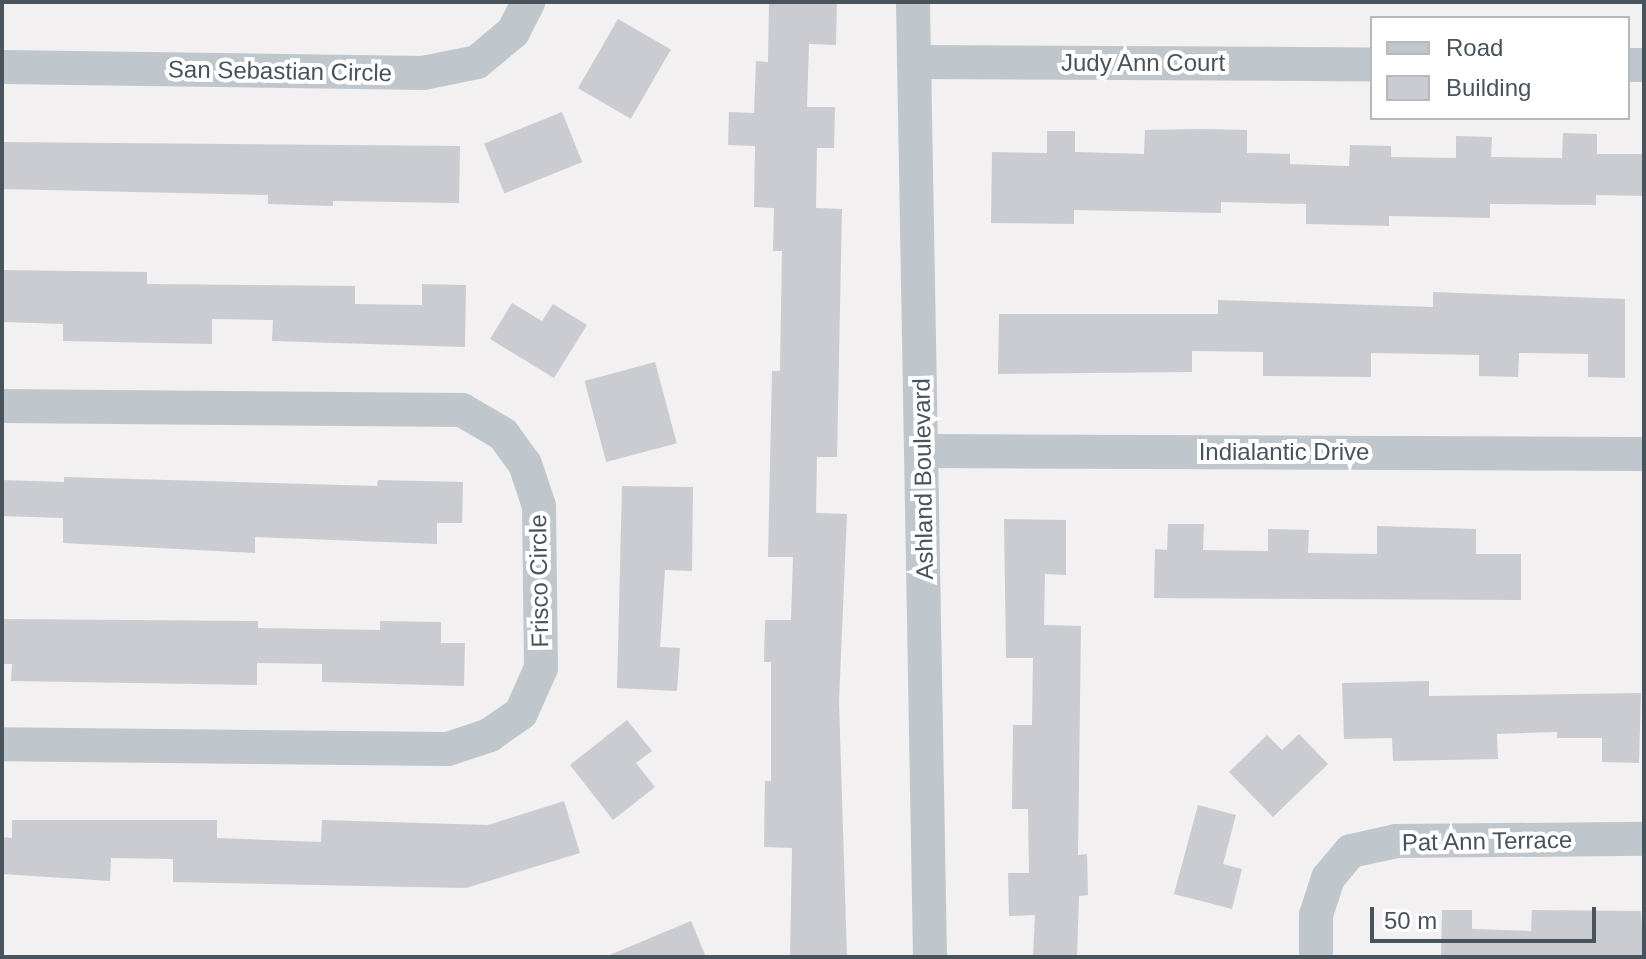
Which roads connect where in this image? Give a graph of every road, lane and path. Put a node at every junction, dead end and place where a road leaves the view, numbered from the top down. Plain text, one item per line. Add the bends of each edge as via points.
1 (528, 2) edge
2 (913, 2) edge
3 (914, 62) junction
4 (1370, 64) edge
5 (2, 67) edge
6 (2, 406) edge
7 (924, 451) junction
8 (1644, 454) edge
9 (2, 744) edge
10 (1644, 839) edge
11 (930, 957) edge
12 (1316, 957) edge

1 - 5 street, San Sebastian Circle via 513,32 477,62 423,73
2 - 3 street, Ashland Boulevard
3 - 4 street, Judy Ann Court
3 - 7 street, Ashland Boulevard
6 - 9 street, Frisco Circle via 462,410 503,434 525,464 539,506 541,668 521,713 490,735 448,749
7 - 8 street, Indialantic Drive
7 - 11 street, Ashland Boulevard
10 - 12 street, Pat Ann Terrace via 1396,841 1351,851 1328,878 1316,915

